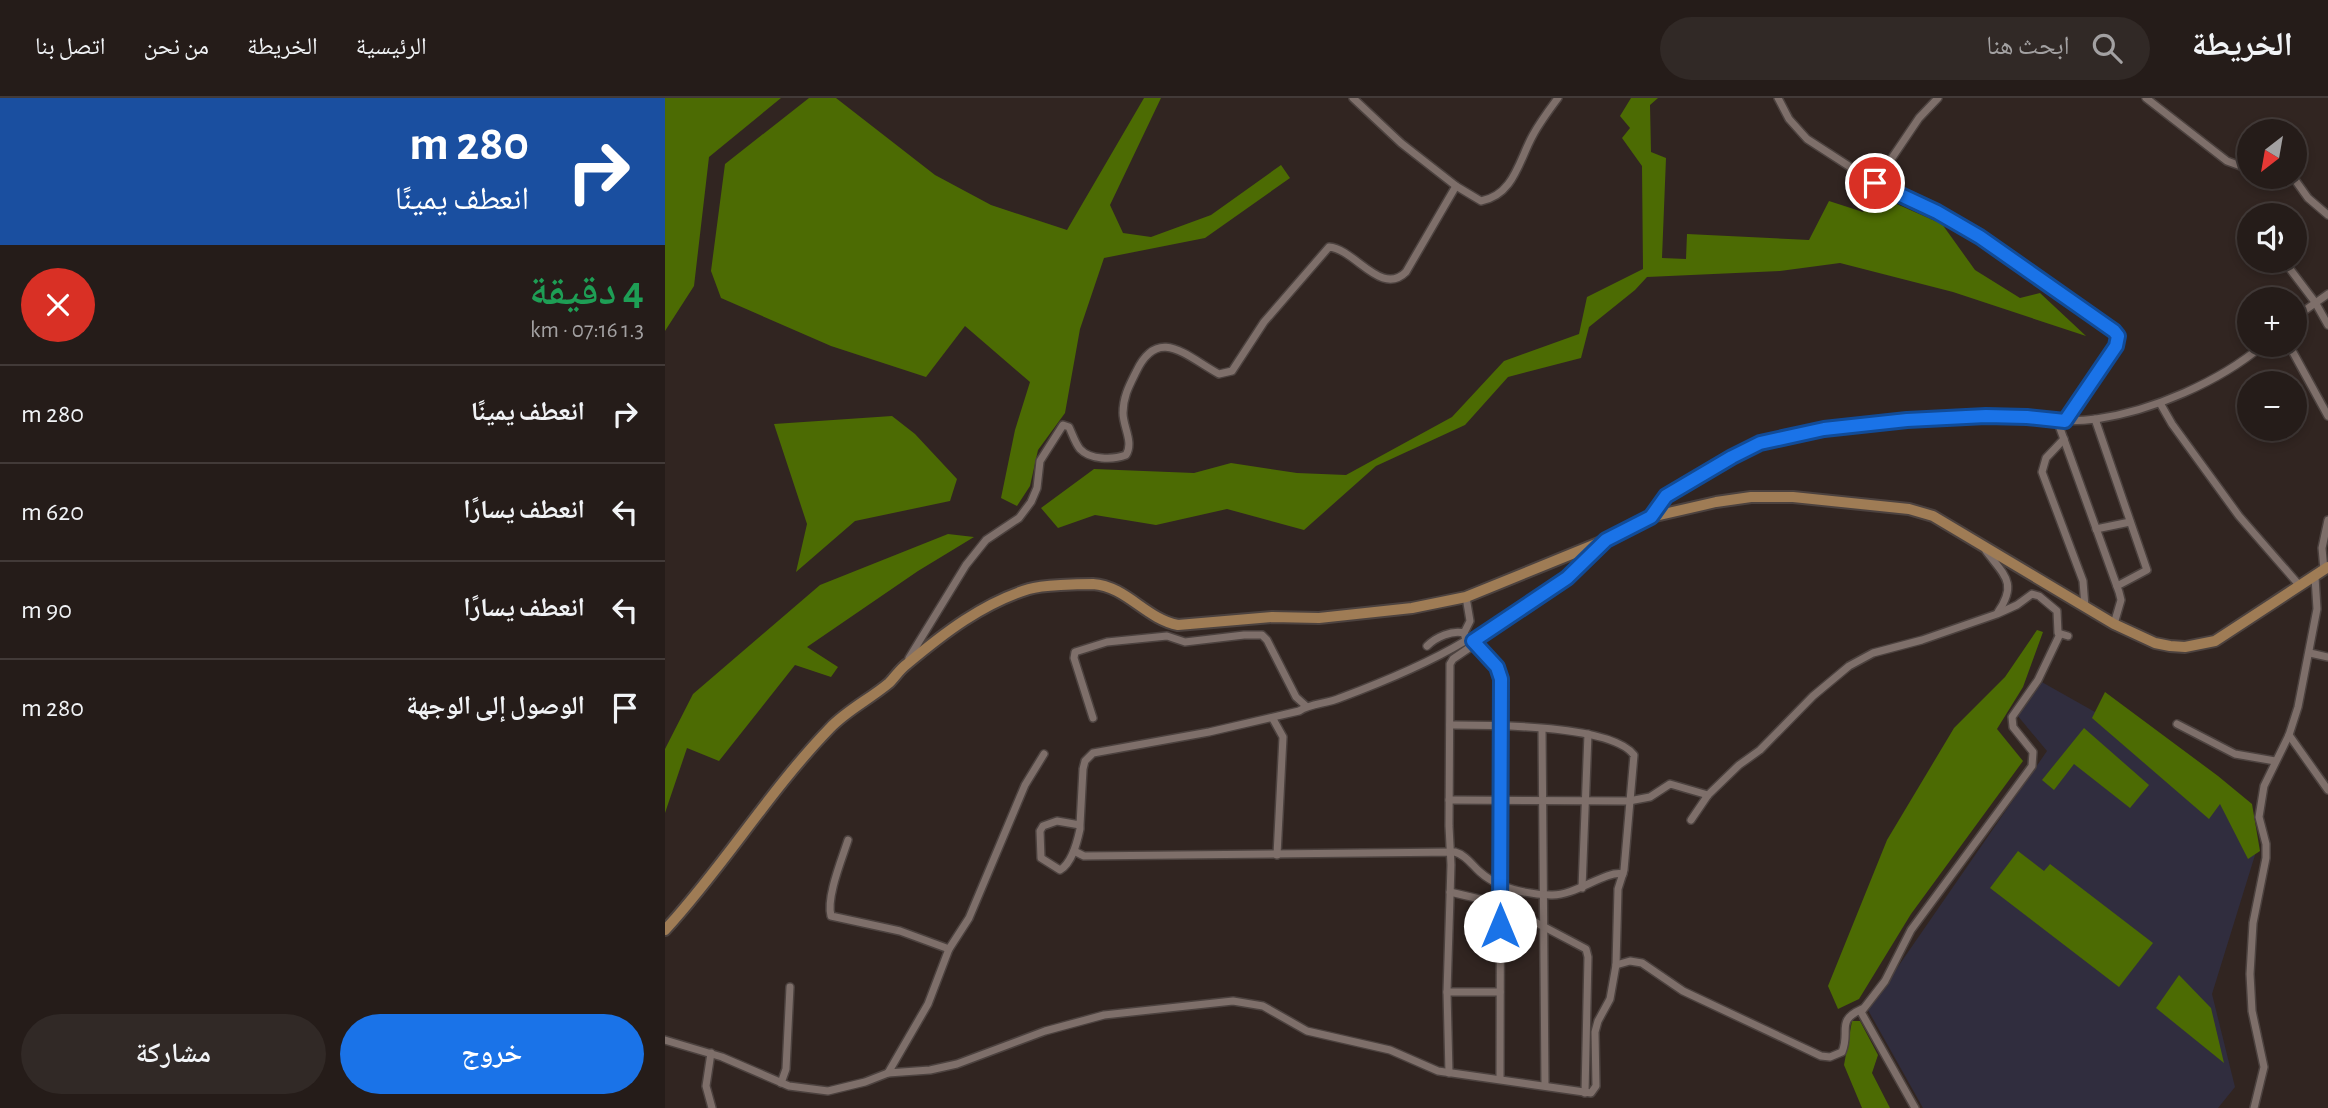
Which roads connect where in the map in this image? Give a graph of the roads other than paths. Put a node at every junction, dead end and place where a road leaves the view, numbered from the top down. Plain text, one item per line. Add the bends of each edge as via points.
1 (1353, 98) edge
2 (1558, 98) edge
3 (1778, 98) edge
4 (1938, 98) edge
5 (2146, 98) edge
6 (2237, 165) edge
7 (1875, 183) junction
8 (1456, 186) junction
9 (2302, 189) edge
10 (2328, 215) edge
11 (2293, 273) edge
12 (2328, 294) edge
13 (2315, 302) junction
14 (2307, 308) edge
15 (2328, 325) edge
16 (2246, 357) edge
17 (2296, 357) edge
18 (2160, 402) junction
19 (2328, 416) edge
20 (2095, 419) junction
21 (2061, 421) junction
22 (2064, 439) junction
23 (1651, 517) junction
24 (2328, 520) edge
25 (2130, 522) junction
26 (2096, 529) junction
27 (1606, 540) junction
28 (1981, 544) junction
29 (2322, 571) edge
30 (2117, 586) junction
31 (2300, 586) junction
32 (1466, 597) junction
33 (2085, 608) junction
34 (1997, 614) junction
35 (2114, 624) junction
36 (1178, 625) junction
37 (1175, 637) junction
38 (1470, 640) junction
39 (1427, 646) dead end
40 (2310, 653) junction
41 (2328, 657) edge
42 (906, 665) junction
43 (1306, 706) junction
44 (1093, 718) dead end
45 (1273, 719) junction
46 (2177, 724) dead end
47 (1450, 725) junction
48 (1501, 725) junction
49 (1542, 729) junction
50 (1588, 734) junction
51 (2289, 735) junction
52 (1044, 754) dead end
53 (2275, 761) junction
54 (2328, 790) edge
55 (1708, 795) junction
56 (1449, 800) junction
57 (1501, 800) junction
58 (1542, 801) junction
59 (1584, 801) junction
60 (1629, 801) junction
61 (1691, 820) dead end
62 (1080, 825) junction
63 (848, 840) dead end
64 (1074, 851) junction
65 (1450, 852) junction
66 (1277, 855) junction
67 (1623, 874) junction
68 (1501, 887) junction
69 (1582, 888) junction
70 (1450, 892) junction
71 (1542, 894) junction
72 (1501, 904) junction
73 (1543, 925) junction
74 (665, 930) edge
75 (949, 949) junction
76 (1616, 965) junction
77 (790, 987) dead end
78 (1447, 992) junction
79 (1500, 992) junction
80 (1862, 1009) junction
81 (665, 1040) edge
82 (711, 1053) junction
83 (888, 1073) junction
84 (1450, 1073) junction
85 (1500, 1079) junction
86 (781, 1083) junction
87 (1545, 1085) junction
88 (1585, 1093) junction
89 (712, 1108) edge
90 (1915, 1108) edge
91 (2254, 1108) edge

1 - 8 street
2 - 8 street via 1502,191 1481,201
3 - 7 street via 1807,139
4 - 7 street
5 - 6 street
7 - 21 street via 1980,237 2118,336 2116,346
8 - 42 street via 1399,278 1383,278 1329,247 1264,322 1227,374 1170,348 1151,349 1124,397 1126,455 1115,459 1087,454 1069,426 1063,425 1040,461 1031,502 1019,518 986,540 966,565
9 - 10 street
11 - 13 street
12 - 13 street
13 - 14 street
13 - 15 street
16 - 18 street via 2223,373
17 - 19 street
18 - 20 street
18 - 31 street via 2239,516
20 - 21 street
20 - 25 street
21 - 22 street
21 - 23 street via 1986,416 1907,420 1786,436 1745,450 1695,478 1666,496
22 - 26 street
22 - 33 street via 2046,458 2042,472 2083,581
23 - 27 main road
23 - 28 main road via 1751,497 1793,497 1909,509 1933,516
24 - 29 street
25 - 26 street
25 - 30 street via 2147,570
26 - 30 street
27 - 32 main road
27 - 38 street via 1567,578
28 - 33 main road
28 - 34 street via 2009,584 2008,596
29 - 31 main road
29 - 40 street
30 - 35 street via 2121,600
31 - 35 main road via 2200,646 2155,643
32 - 36 main road via 1319,618
32 - 38 street
33 - 35 main road
34 - 55 street via 1873,653 1849,666
34 - 80 street via 2037,594 2057,611 2057,631 2064,635 2012,717 2013,727 2033,752 2032,766 1911,930 1885,981
36 - 37 street
36 - 42 main road via 1104,586 1032,588 980,611
37 - 43 street via 1185,642 1262,635 1296,697
37 - 44 street via 1107,642 1075,652
38 - 39 street via 1460,632 1439,637
38 - 43 street via 1401,675
38 - 47 street via 1450,664
38 - 48 street via 1500,673
40 - 41 street
40 - 51 street
42 - 74 main road via 832,726 796,765 698,895
43 - 45 street
45 - 62 street via 1093,753 1084,765
45 - 66 street via 1283,737
46 - 53 street via 2235,754
47 - 48 street
47 - 56 street
48 - 49 street
48 - 57 street
49 - 50 street
49 - 58 street
50 - 59 street
50 - 60 street via 1632,752
51 - 53 street
51 - 54 street
52 - 75 street via 1025,785 965,926
53 - 91 street via 2259,817 2266,858 2251,950 2252,1011 2263,1067
55 - 60 street via 1670,784 1650,797
55 - 61 street
56 - 57 street
56 - 65 street
57 - 58 street
57 - 68 street
58 - 59 street
58 - 71 street
59 - 60 street
59 - 69 street
60 - 67 street
62 - 64 street
62 - 64 street via 1053,821 1040,831 1040,857 1059,870
63 - 75 street via 834,884 831,916 917,936
64 - 66 street via 1084,856
65 - 66 street
65 - 68 street via 1462,855
65 - 70 street
67 - 69 street via 1613,873
67 - 76 street via 1618,889
68 - 71 street
68 - 72 street
69 - 71 street via 1561,895
70 - 72 street
70 - 78 street
71 - 73 street
72 - 73 street
72 - 79 street
73 - 87 street
73 - 88 street via 1580,944 1588,954
75 - 83 street via 928,1004
76 - 80 street via 1642,963 1683,991 1825,1057 1842,1052 1846,1019
76 - 88 street via 1611,999 1596,1027 1596,1086
77 - 86 street via 786,1069
78 - 79 street
78 - 84 street
79 - 85 street
80 - 90 street
81 - 82 street
82 - 86 street
82 - 89 street via 706,1086
83 - 84 street via 957,1064 1055,1027 1104,1015 1233,1001 1270,1009 1307,1031 1389,1050
83 - 86 street via 828,1091
84 - 85 street
85 - 87 street
87 - 88 street

